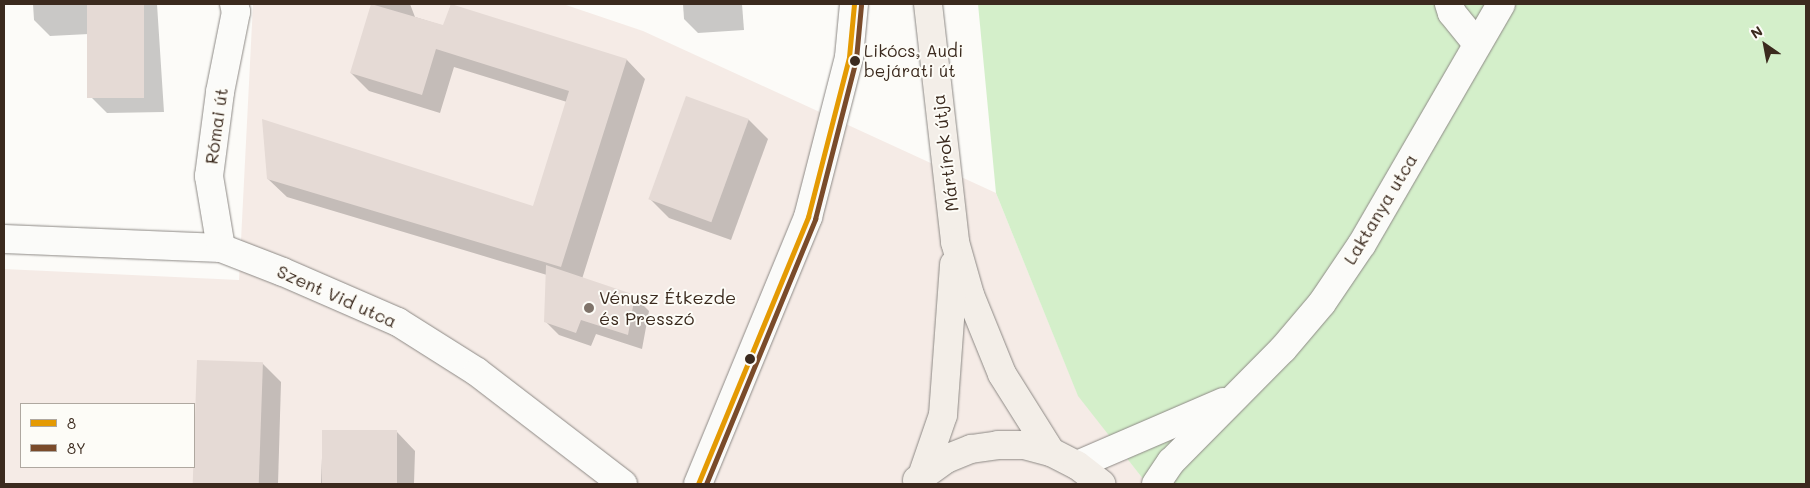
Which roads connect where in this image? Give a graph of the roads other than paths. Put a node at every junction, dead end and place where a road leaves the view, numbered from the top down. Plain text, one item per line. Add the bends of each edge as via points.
1 (234, 4) edge
2 (854, 4) edge
3 (928, 4) edge
4 (1449, 4) edge
5 (1501, 4) edge
6 (1476, 44) junction
7 (4, 239) edge
8 (955, 242) junction
9 (221, 248) junction
10 (1233, 397) junction
11 (1050, 452) junction
12 (1077, 465) junction
13 (918, 479) edge
14 (623, 484) edge
15 (698, 484) edge
16 (1101, 484) edge
17 (1156, 484) edge

1 - 9 street, Római út via 236,12 208,176
2 - 15 street via 849,57 808,218
3 - 8 main road, Mártírok útja
4 - 6 street via 1452,13
5 - 6 street, Laktanya utca
6 - 10 street, Laktanya utca via 1362,244 1322,303 1283,349
7 - 9 street, Szent Vid utca
8 - 11 main road, Mártírok útja via 970,295 1002,374
8 - 13 main road, Mártírok útja via 943,415
9 - 14 street, Szent Vid utca via 398,322 477,372
10 - 12 street, Laktanya utca
10 - 17 street, Laktanya utca via 1171,462
11 - 12 main road, Mártírok útja
11 - 13 main road, Mártírok útja via 1024,445 998,444 971,449 946,459
12 - 16 main road, Mártírok útja

